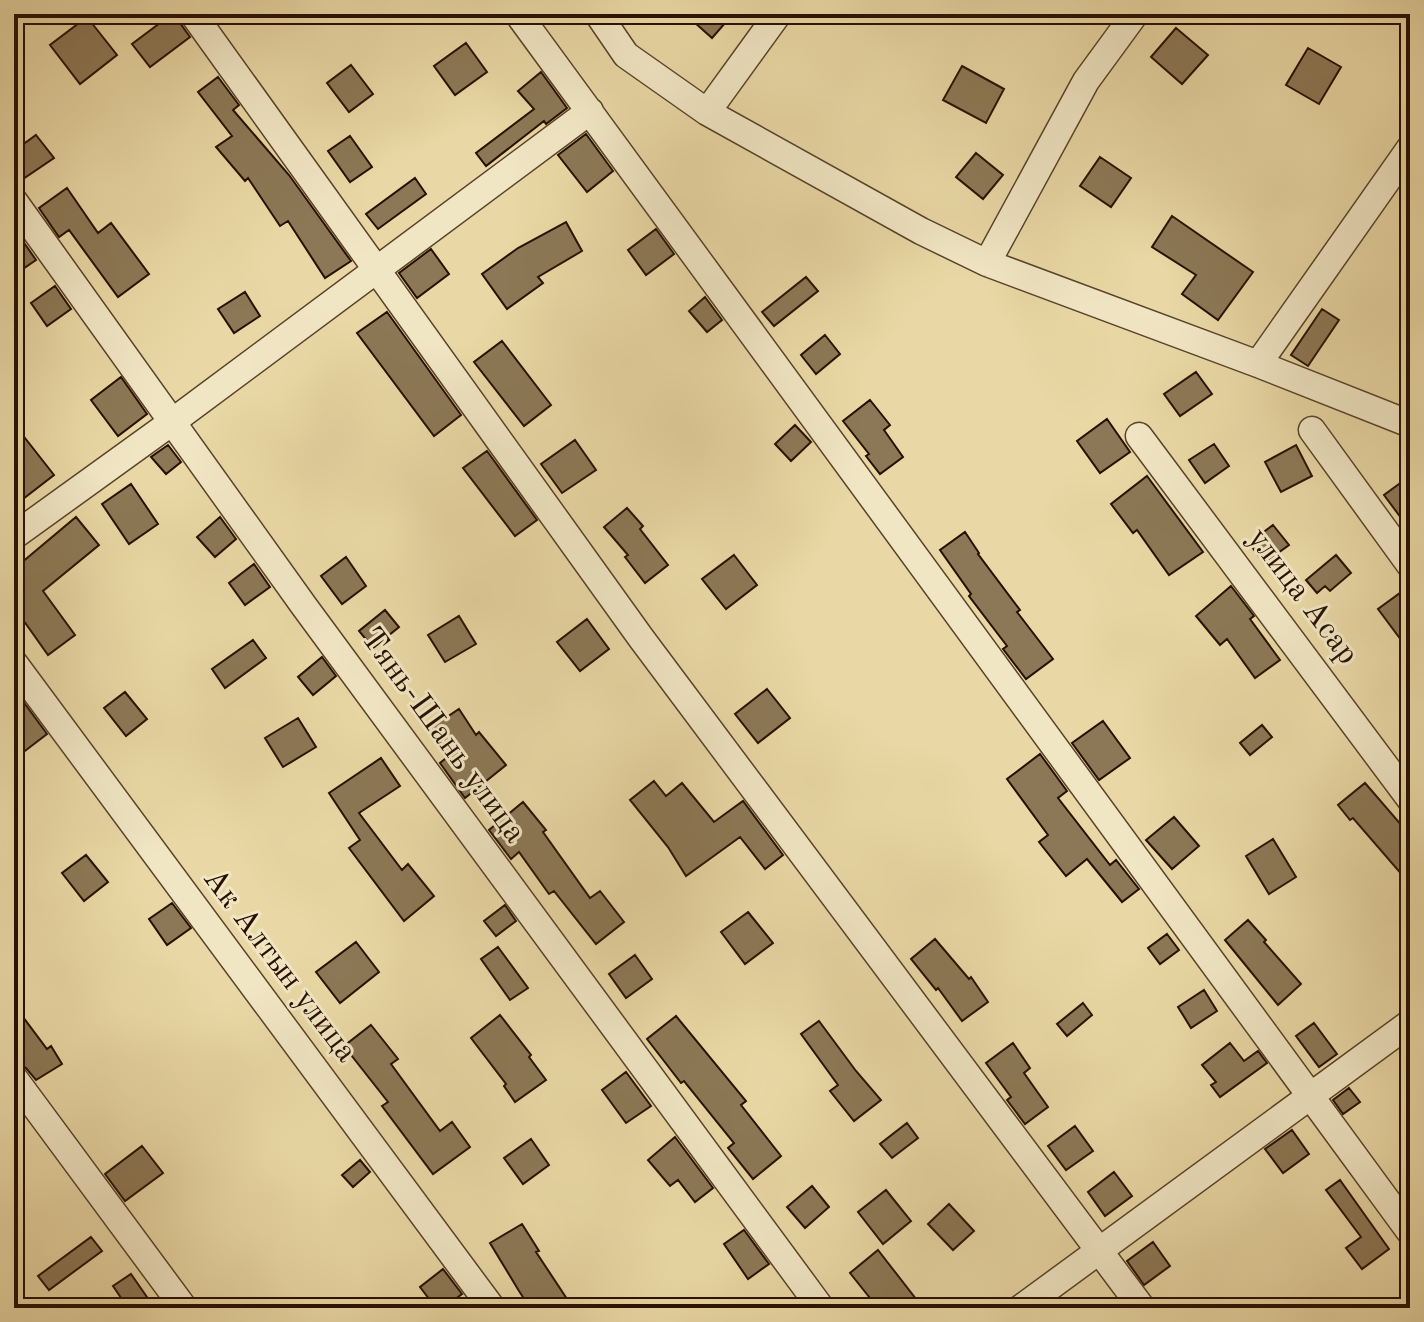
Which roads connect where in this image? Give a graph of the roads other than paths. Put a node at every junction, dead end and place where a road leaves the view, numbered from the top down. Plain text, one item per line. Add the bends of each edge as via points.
1 (193, 14) edge
2 (518, 14) edge
3 (598, 14) edge
4 (778, 14) edge
5 (1135, 14) edge
6 (590, 111) junction
7 (707, 112) junction
8 (1410, 148) edge
9 (14, 201) edge
10 (987, 263) junction
11 (376, 269) junction
12 (1258, 364) junction
13 (172, 422) junction
14 (1410, 424) edge
15 (1312, 430) dead end
16 (1139, 436) dead end
17 (14, 536) edge
18 (1410, 565) edge
19 (14, 663) edge
20 (1410, 799) edge
21 (1410, 1023) edge
22 (14, 1078) edge
23 (1310, 1096) junction
24 (1410, 1232) edge
25 (1099, 1250) junction
26 (184, 1308) edge
27 (492, 1308) edge
28 (821, 1308) edge
29 (1021, 1308) edge
30 (1142, 1308) edge

1 - 11 street
2 - 6 street
3 - 7 street via 626,55
4 - 7 street
5 - 10 street via 1086,81
6 - 11 street
6 - 23 street
7 - 10 street
8 - 12 street
9 - 13 street, Тянь-Шань улица
10 - 12 street
11 - 13 street
11 - 25 street via 641,638
12 - 14 street
13 - 17 street
13 - 28 street, Тянь-Шань улица
15 - 18 street
16 - 20 street, улица Асар
19 - 27 street, Ак Алтын улица
21 - 23 street
22 - 26 street
23 - 24 street
23 - 25 street
25 - 29 street
25 - 30 street

